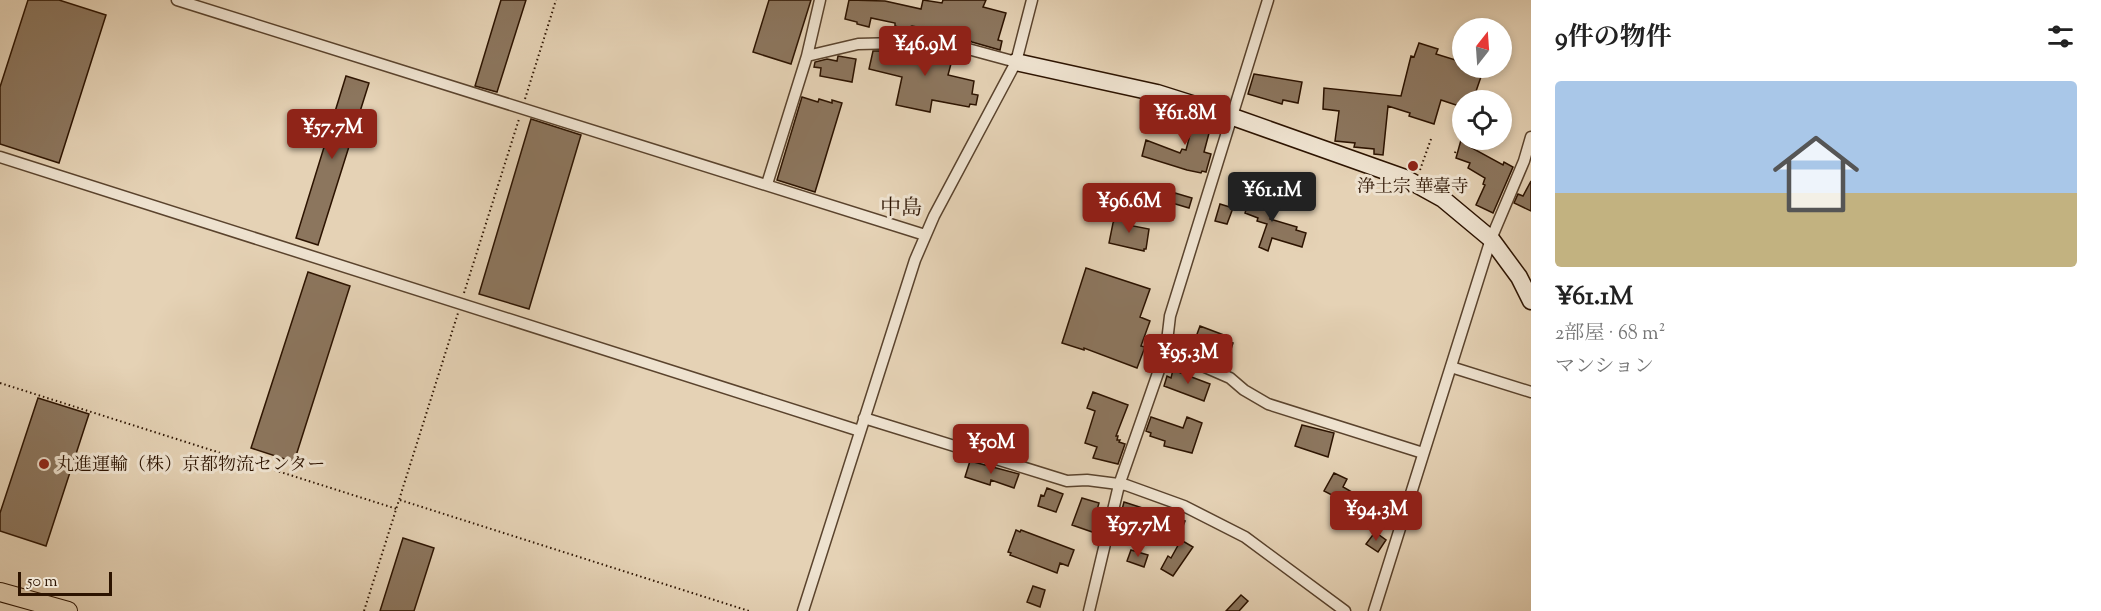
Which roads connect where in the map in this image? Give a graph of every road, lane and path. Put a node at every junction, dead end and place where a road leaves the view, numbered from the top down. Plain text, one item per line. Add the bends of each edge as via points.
1 (177, 0) edge
2 (820, 0) edge
3 (1032, 0) edge
4 (1268, 0) edge
5 (807, 56) junction
6 (1016, 62) junction
7 (1233, 117) junction
8 (1531, 137) edge
9 (1431, 139) dead end
10 (0, 157) edge
11 (767, 184) junction
12 (1416, 184) junction
13 (925, 235) junction
14 (1491, 239) junction
15 (1531, 301) edge
16 (1166, 350) junction
17 (1451, 367) junction
18 (0, 383) edge
19 (1531, 392) edge
20 (864, 418) junction
21 (860, 431) junction
22 (1423, 453) junction
23 (1119, 485) junction
24 (399, 499) dead end
25 (397, 509) dead end
26 (0, 592) edge
27 (68, 611) edge
28 (749, 611) edge
29 (802, 611) edge
30 (1089, 611) edge
31 (1345, 611) edge
32 (1374, 611) edge

1 - 11 street
2 - 5 street
3 - 6 street
4 - 7 street
5 - 6 street via 858,44 899,43 911,33 961,43 968,49
5 - 11 street
6 - 7 street via 1156,93
6 - 13 street
7 - 12 street
7 - 16 street via 1170,316
8 - 14 street
9 - 12 path
10 - 21 street
11 - 13 street
12 - 14 street via 1443,199
13 - 20 street
14 - 15 street
14 - 17 street
16 - 22 street via 1230,378 1268,404
16 - 23 street
17 - 19 street
17 - 22 street
18 - 25 path
20 - 21 street
20 - 23 street via 1067,481
21 - 29 street
22 - 32 street
23 - 30 street
23 - 31 street via 1184,506 1245,537
24 - 28 path
26 - 27 main road

